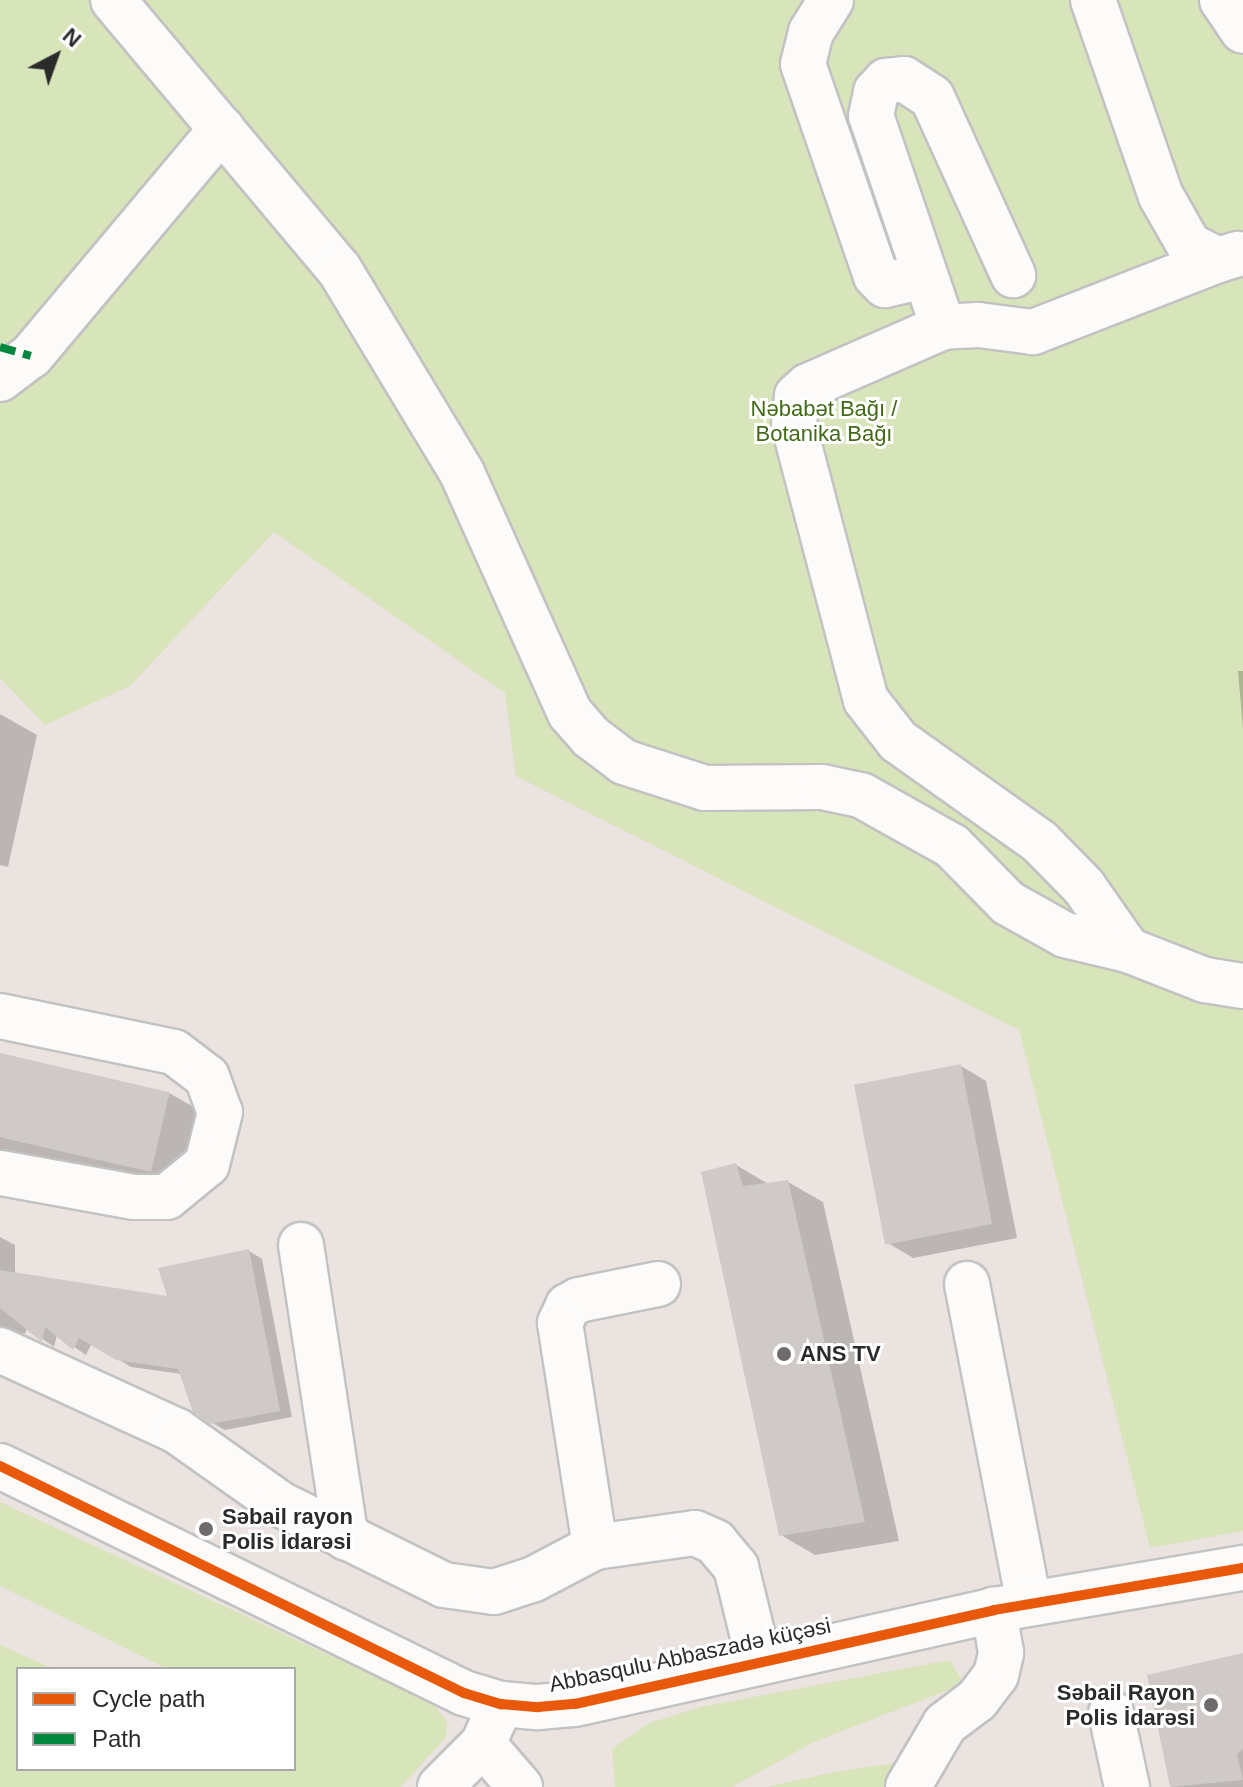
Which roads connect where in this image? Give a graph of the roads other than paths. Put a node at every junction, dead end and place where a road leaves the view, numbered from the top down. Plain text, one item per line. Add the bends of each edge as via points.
1 (113, 0) edge
2 (831, 0) edge
3 (1093, 0) edge
4 (1222, 0) edge
5 (1243, 31) edge
6 (222, 128) junction
7 (1230, 256) edge
8 (1013, 275) dead end
9 (923, 276) junction
10 (943, 327) junction
11 (0, 379) edge
12 (1128, 950) junction
13 (1243, 986) edge
14 (0, 1016) edge
15 (0, 1173) edge
16 (301, 1245) dead end
17 (658, 1284) dead end
18 (967, 1284) dead end
19 (0, 1350) edge
20 (0, 1466) edge
21 (346, 1538) junction
22 (595, 1547) junction
23 (1243, 1568) edge
24 (1012, 1607) junction
25 (759, 1661) junction
26 (501, 1704) junction
27 (1111, 1713) dead end
28 (483, 1744) junction
29 (440, 1787) edge
30 (520, 1787) edge
31 (908, 1787) edge
32 (1127, 1787) edge

1 - 6 street
2 - 9 street via 811,32 803,64 876,276 885,285
3 - 7 street via 1161,196 1189,245
4 - 5 street
6 - 11 street via 31,356
6 - 12 street via 339,269 462,473 570,713 591,737 624,762 705,788 822,787 861,795 952,846 1008,903 1065,935
7 - 10 street via 1033,332
8 - 9 street via 932,97 904,79 886,81 876,92 871,116
9 - 10 street
10 - 12 street via 808,386 797,396 794,426 866,700 898,741 1040,842 1084,887
12 - 13 street via 1205,980
14 - 15 street via 174,1052 207,1077 220,1112 207,1164 167,1197 134,1197
16 - 21 street
17 - 22 street via 579,1300 568,1306 560,1323
18 - 24 street
19 - 21 street via 177,1431 280,1504
20 - 26 street, Abbasqulu Abbaszadə küçəsi via 429,1677
21 - 22 street via 444,1585 494,1592 532,1580
22 - 25 street via 695,1533 715,1542 736,1567
23 - 24 street, Abbasqulu Abbaszadə küçəsi
24 - 25 street, Abbasqulu Abbaszadə küçəsi
24 - 31 street via 996,1675 977,1700 945,1724
25 - 26 street, Abbasqulu Abbaszadə küçəsi via 575,1704
26 - 28 street
27 - 32 street
28 - 29 street
28 - 30 street

